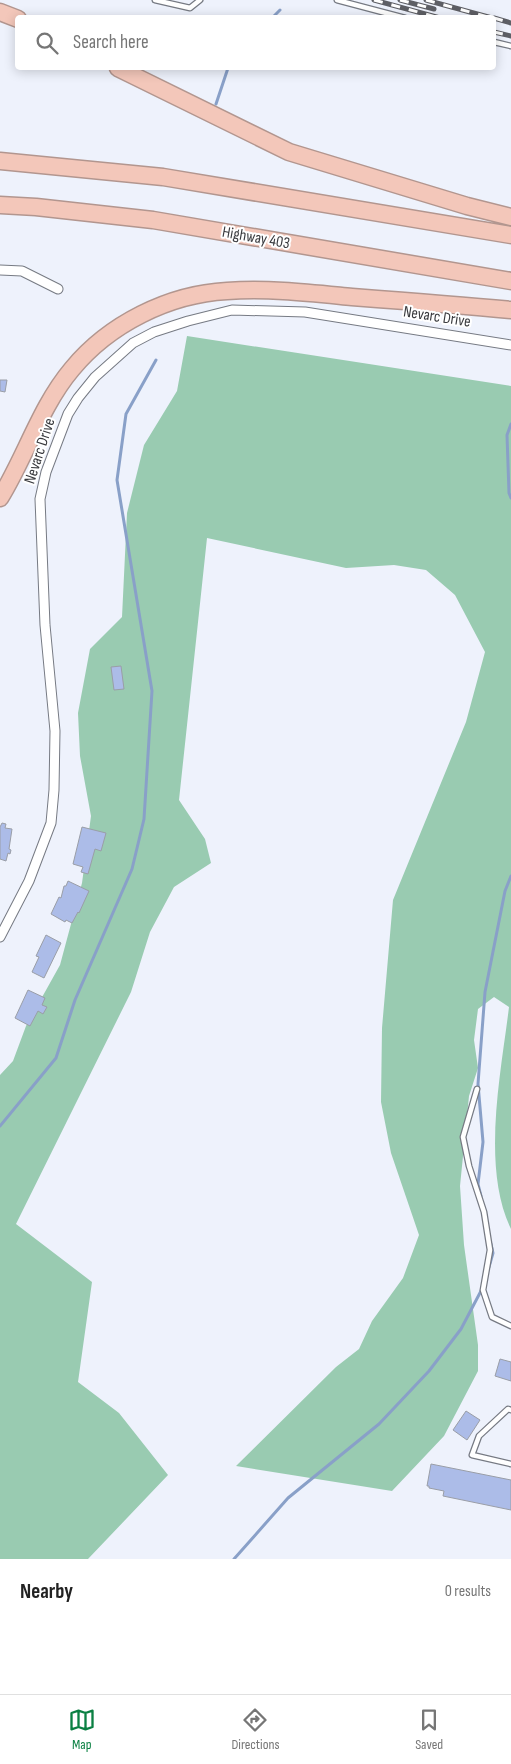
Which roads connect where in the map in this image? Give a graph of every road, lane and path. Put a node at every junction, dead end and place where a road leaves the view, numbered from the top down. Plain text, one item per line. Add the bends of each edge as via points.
1 (155, 0) edge
2 (200, 0) edge
3 (337, 0) edge
4 (0, 12) edge
5 (394, 15) edge
6 (15, 18) edge
7 (496, 42) edge
8 (511, 46) edge
9 (122, 70) edge
10 (0, 161) edge
11 (0, 205) edge
12 (511, 217) edge
13 (511, 235) edge
14 (0, 270) edge
15 (511, 282) edge
16 (58, 289) dead end
17 (511, 310) edge
18 (511, 345) edge
19 (0, 498) edge
20 (0, 938) edge
21 (477, 1089) dead end
22 (511, 1326) edge
23 (511, 1410) edge
24 (511, 1464) edge

1 - 2 lane via 190,8
3 - 5 lane
4 - 6 highway
7 - 8 lane
9 - 12 highway via 289,152
10 - 13 highway via 163,177
11 - 15 highway, Highway 403 via 153,220
14 - 16 street via 22,271
17 - 19 highway via 268,290 217,292 167,304 114,330 73,367 42,416
18 - 20 street, Nevarc Drive via 305,312 232,310 154,332 133,343 95,377 68,414 46,472 40,499 45,616 55,730 51,824 29,882
21 - 22 lane via 464,1137 469,1166 484,1212 490,1250 483,1290 492,1317
23 - 24 lane via 508,1409 479,1436 472,1455

